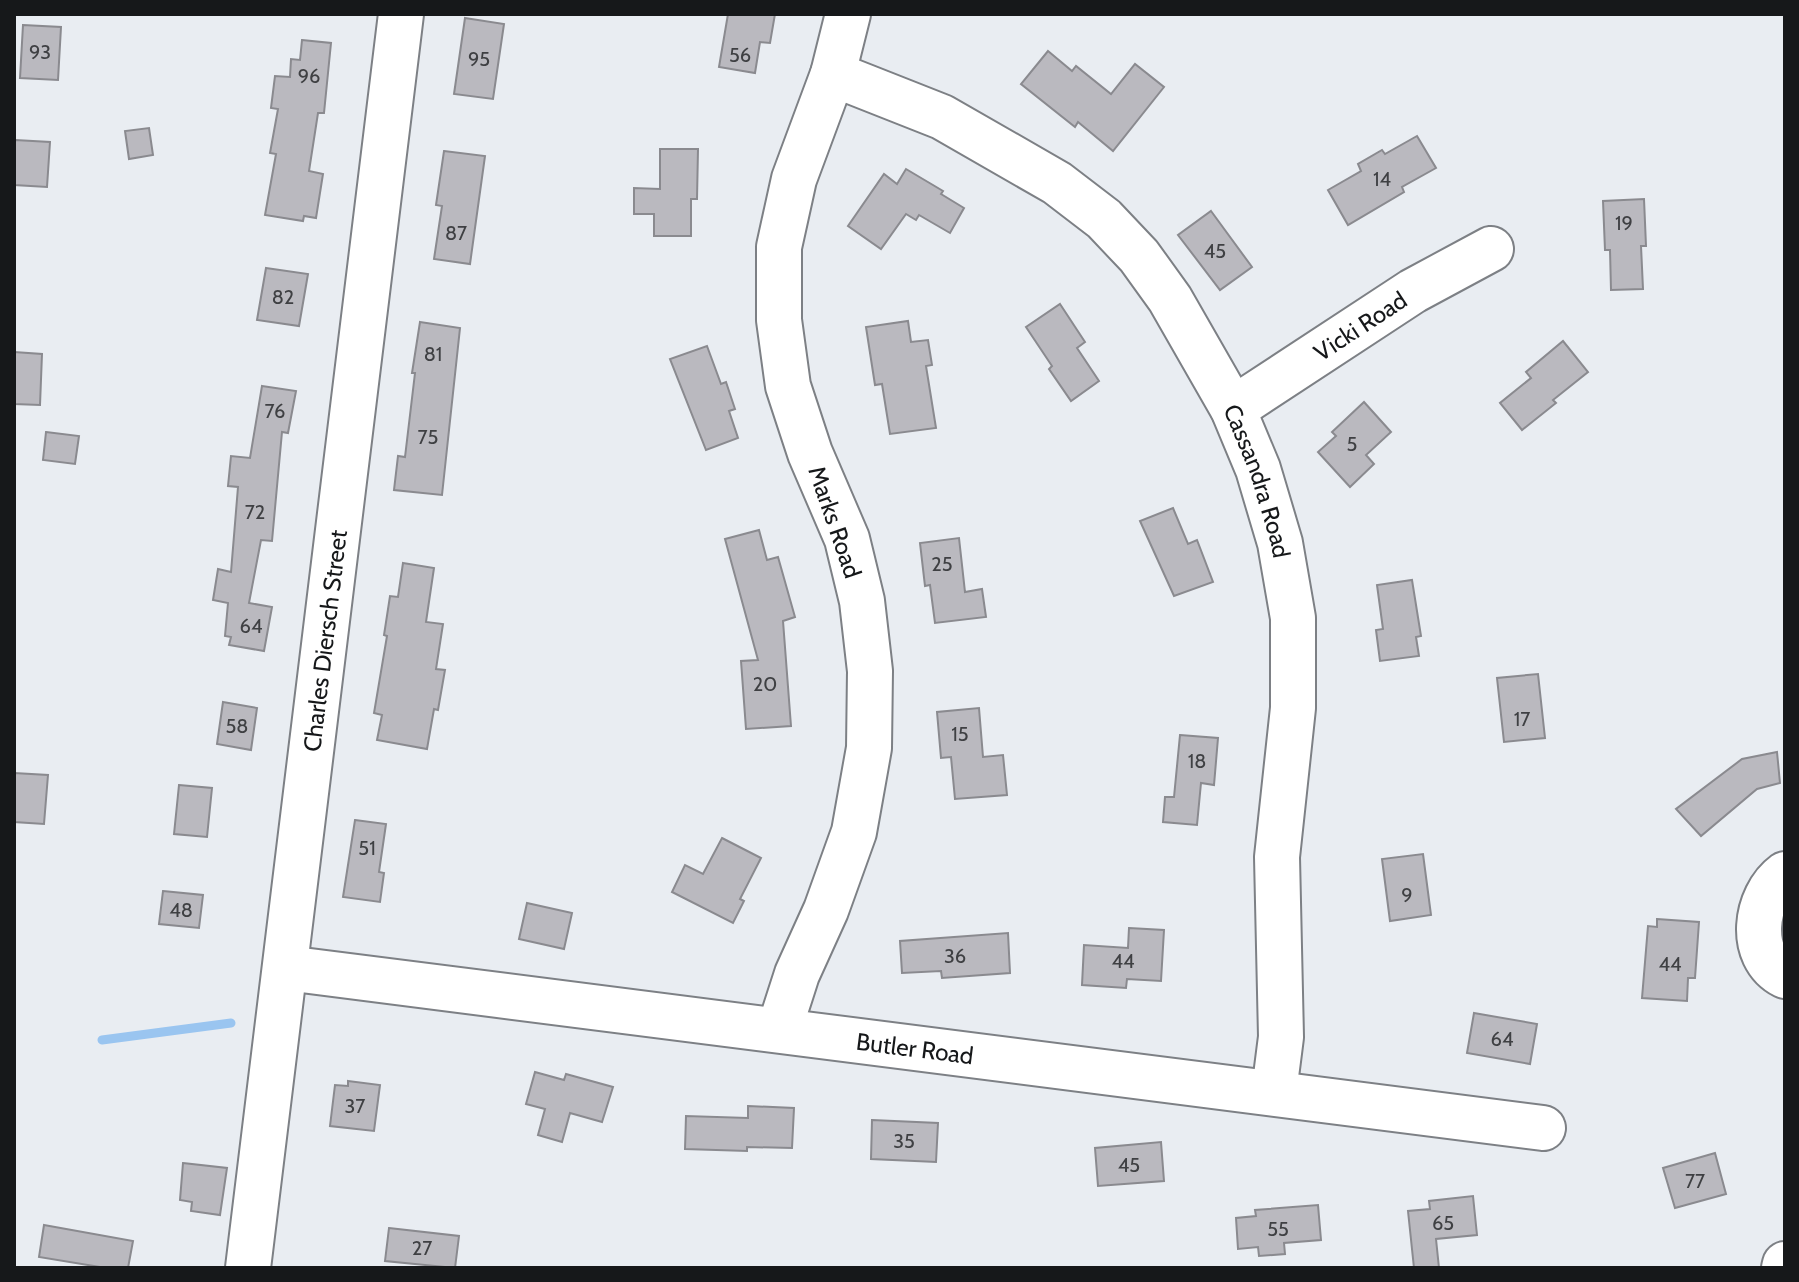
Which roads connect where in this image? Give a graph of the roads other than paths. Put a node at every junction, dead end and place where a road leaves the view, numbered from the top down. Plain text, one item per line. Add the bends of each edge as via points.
1 (401, 14) edge
2 (848, 14) edge
3 (833, 74) junction
4 (1491, 249) dead end
5 (1233, 409) junction
6 (1785, 874) edge
7 (286, 968) junction
8 (1785, 976) edge
9 (779, 1030) junction
10 (1274, 1092) junction
11 (1543, 1128) dead end
12 (248, 1268) edge

1 - 7 street, Charles Diersch Street
2 - 3 street, Marks Road
3 - 5 street, Cassandra Road via 942,117 1057,183 1104,219 1170,299
3 - 9 street, Marks Road via 794,179 779,247 779,320 788,386 847,539 862,601 870,671 869,748 854,832
4 - 5 street, Vicki Road via 1413,291
5 - 10 street, Cassandra Road via 1280,543 1293,618 1293,708 1277,857 1281,1022
6 - 8 street via 1767,892 1757,922 1762,950
7 - 9 street, Butler Road
7 - 12 street, Charles Diersch Street
9 - 10 street, Butler Road
10 - 11 street, Butler Road

